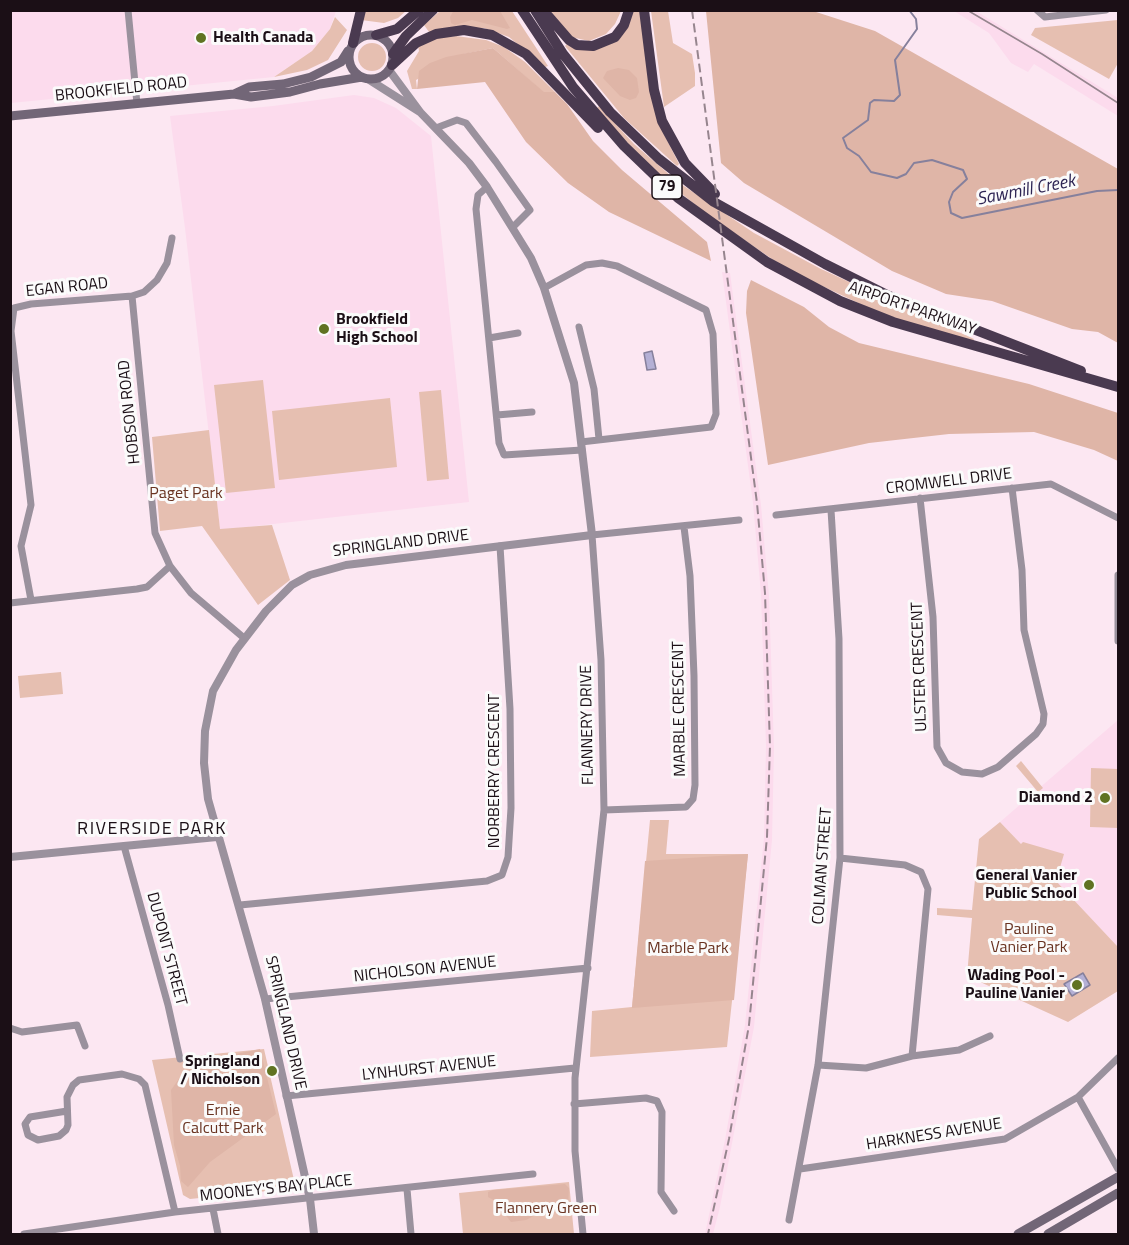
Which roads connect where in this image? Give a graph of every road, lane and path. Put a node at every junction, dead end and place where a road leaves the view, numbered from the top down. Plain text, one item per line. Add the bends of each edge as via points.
1 (129, 10) edge
2 (361, 10) edge
3 (419, 10) edge
4 (433, 10) edge
5 (522, 10) edge
6 (535, 10) edge
7 (543, 10) edge
8 (629, 10) edge
9 (644, 10) edge
10 (1106, 10) edge
11 (1039, 13) edge
12 (376, 35) junction
13 (352, 46) junction
14 (392, 63) junction
15 (365, 78) junction
16 (234, 94) junction
17 (138, 104) junction
18 (420, 112) junction
19 (10, 116) edge
20 (436, 128) junction
21 (487, 187) junction
22 (671, 191) junction
23 (743, 217) junction
24 (513, 226) junction
25 (172, 238) dead end
26 (544, 288) junction
27 (132, 296) junction
28 (579, 327) dead end
29 (518, 333) dead end
30 (489, 338) junction
31 (1119, 387) edge
32 (532, 412) dead end
33 (497, 415) junction
34 (599, 439) junction
35 (582, 446) junction
36 (1012, 488) junction
37 (920, 498) junction
38 (831, 510) junction
39 (776, 515) dead end
40 (1119, 518) edge
41 (739, 520) dead end
42 (684, 527) junction
43 (592, 535) junction
44 (500, 546) junction
45 (170, 566) junction
46 (1119, 575) edge
47 (31, 600) junction
48 (10, 603) edge
49 (244, 638) junction
50 (1119, 640) edge
51 (604, 810) junction
52 (217, 837) junction
53 (124, 846) junction
54 (10, 857) edge
55 (840, 858) junction
56 (240, 905) junction
57 (588, 968) junction
58 (265, 999) junction
59 (10, 1028) edge
60 (990, 1036) dead end
61 (85, 1046) dead end
62 (912, 1056) junction
63 (1119, 1058) edge
64 (180, 1059) dead end
65 (818, 1065) junction
66 (575, 1068) junction
67 (286, 1096) junction
68 (1078, 1097) junction
69 (574, 1104) junction
70 (67, 1111) junction
71 (800, 1169) junction
72 (1119, 1169) edge
73 (533, 1174) dead end
74 (1119, 1177) edge
75 (407, 1189) junction
76 (1119, 1193) edge
77 (310, 1199) junction
78 (213, 1209) junction
79 (674, 1211) dead end
80 (175, 1212) junction
81 (789, 1220) dead end
82 (24, 1234) edge
83 (218, 1234) edge
84 (314, 1234) edge
85 (411, 1234) edge
86 (583, 1234) edge
87 (1018, 1234) edge
88 (1048, 1234) edge

1 - 17 street
2 - 13 highway
3 - 12 highway via 393,31
4 - 14 highway via 406,36
5 - 22 highway, AIRPORT PARKWAY / 79 via 586,103
6 - 23 highway, AIRPORT PARKWAY / 79 via 575,70 631,133 683,179
7 - 8 highway via 569,40 593,46 615,37
9 - 23 highway via 654,90 670,139 698,179
10 - 11 street via 1045,17
12 - 13 main road via 363,36
12 - 14 main road via 386,40
13 - 15 main road via 350,65
13 - 16 main road, BROOKFIELD ROAD via 341,62 327,71 283,84 249,87
14 - 15 main road via 382,76
14 - 18 street, FLANNERY DRIVE
14 - 22 highway via 416,43 436,34 475,31 502,39 533,60 624,152
15 - 16 main road, BROOKFIELD ROAD via 251,97
15 - 18 street, FLANNERY DRIVE
16 - 17 main road, BROOKFIELD ROAD
17 - 19 main road, BROOKFIELD ROAD
18 - 20 street, FLANNERY DRIVE
20 - 21 street, FLANNERY DRIVE
20 - 24 street via 456,120 466,123 529,204 530,210
21 - 24 street, FLANNERY DRIVE
21 - 30 street via 478,195 476,209
22 - 31 highway, AIRPORT PARKWAY / 79 via 752,253 849,305 912,329
23 - 31 highway, AIRPORT PARKWAY / 79 via 889,296
24 - 26 street, FLANNERY DRIVE
25 - 27 street via 167,263 157,280 144,292
26 - 34 street via 586,265 602,263 617,266 706,310 713,334 714,423 703,428
26 - 35 street, FLANNERY DRIVE via 574,383
27 - 45 street, HOBSON ROAD via 155,533
27 - 47 street, EGAN ROAD via 31,303 14,308 11,316 31,505 21,546
28 - 34 street via 594,389
29 - 30 street
30 - 33 street
32 - 33 street
33 - 35 street via 504,455
34 - 35 street
35 - 43 street, FLANNERY DRIVE
36 - 37 street, CROMWELL DRIVE
36 - 37 street, ULSTER CRESCENT via 1022,570 1024,630 1043,724 998,767 982,774 962,772 946,763 937,747 933,617
36 - 40 street, CROMWELL DRIVE via 1051,484
37 - 38 street, CROMWELL DRIVE
38 - 39 street, CROMWELL DRIVE
38 - 55 street, COLMAN STREET via 839,639
41 - 42 street, SPRINGLAND DRIVE
42 - 43 street, SPRINGLAND DRIVE
42 - 51 street, MARBLE CRESCENT via 693,664 693,800 686,807
43 - 44 street, SPRINGLAND DRIVE
43 - 51 street, FLANNERY DRIVE via 602,660
44 - 49 street, SPRINGLAND DRIVE via 327,569 292,585
44 - 56 street, NORBERRY CRESCENT via 510,710 511,808 508,857 502,875 487,881
45 - 47 street via 147,587 137,590
45 - 49 street, HOBSON ROAD via 191,593
46 - 50 street
47 - 48 street
49 - 52 street, SPRINGLAND DRIVE via 213,691 206,721 204,763
51 - 57 street, FLANNERY DRIVE
52 - 53 street
52 - 56 street, SPRINGLAND DRIVE
53 - 54 street
53 - 64 street, DUPONT STREET
55 - 62 street via 905,865 921,872 928,889
55 - 65 street, COLMAN STREET
56 - 58 street, SPRINGLAND DRIVE
57 - 58 street, NICHOLSON AVENUE
57 - 66 street, FLANNERY DRIVE
58 - 67 street, SPRINGLAND DRIVE
59 - 61 street via 22,1032 77,1025
60 - 62 street via 959,1050
62 - 65 street via 866,1068
63 - 68 street, HARKNESS AVENUE
65 - 71 street, COLMAN STREET
66 - 67 street, LYNHURST AVENUE
66 - 69 street, FLANNERY DRIVE
67 - 77 street, SPRINGLAND DRIVE
68 - 71 street, HARKNESS AVENUE via 1005,1139
68 - 72 street
69 - 79 street via 646,1098 657,1101 662,1112 661,1192
69 - 86 street, FLANNERY DRIVE
70 - 70 street via 67,1128 59,1136 38,1140 28,1135 25,1124 30,1117
70 - 80 street via 69,1091 79,1080 122,1074 145,1084
71 - 81 street, COLMAN STREET
73 - 75 street, MOONEY'S BAY PLACE
74 - 87 main road
75 - 77 street, MOONEY'S BAY PLACE
75 - 85 street
76 - 88 main road
77 - 78 street, MOONEY'S BAY PLACE
77 - 84 street, SPRINGLAND DRIVE
78 - 80 street, MOONEY'S BAY PLACE
78 - 83 street
80 - 82 street, MOONEY'S BAY PLACE

